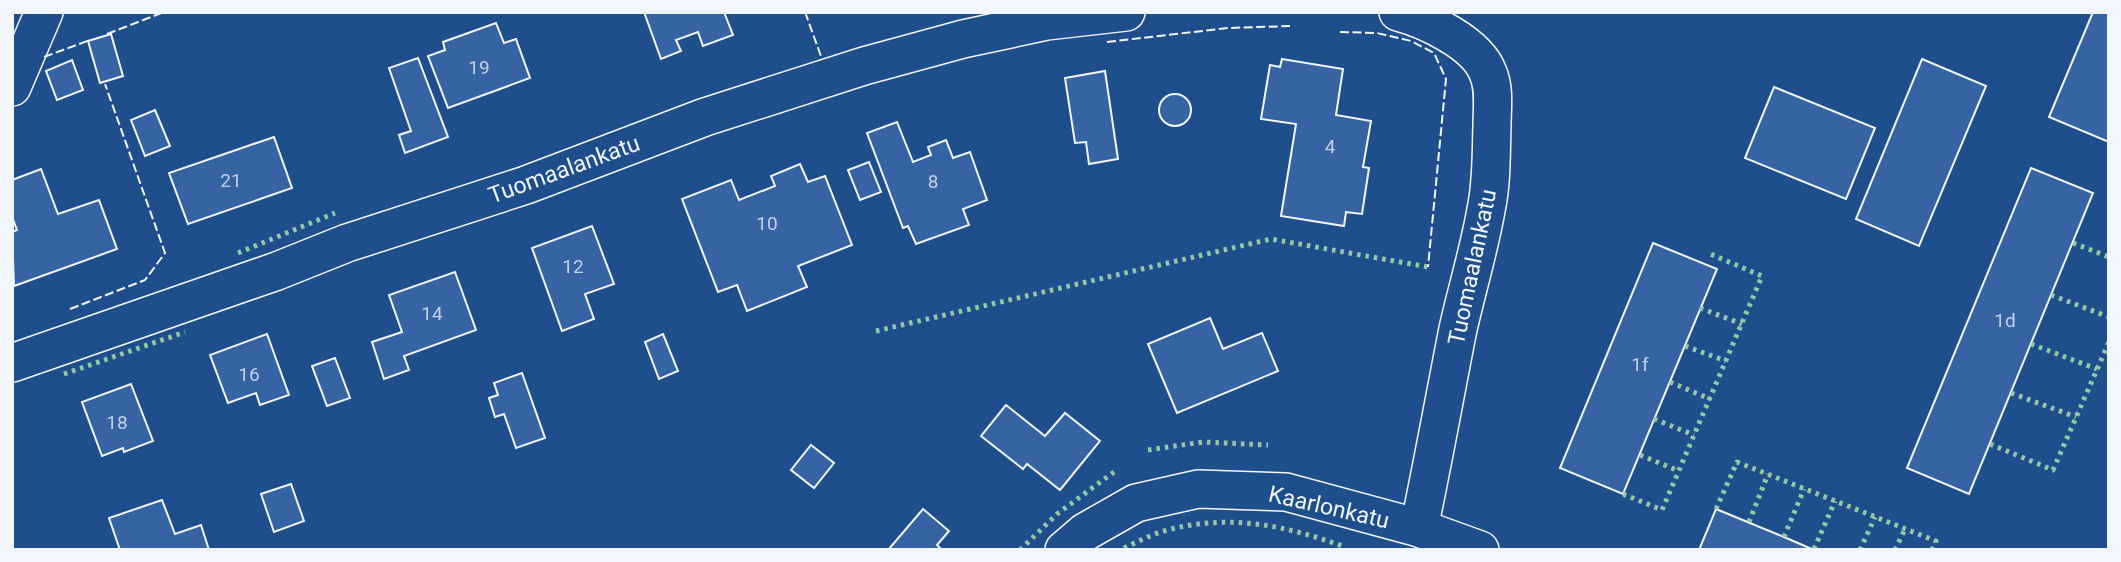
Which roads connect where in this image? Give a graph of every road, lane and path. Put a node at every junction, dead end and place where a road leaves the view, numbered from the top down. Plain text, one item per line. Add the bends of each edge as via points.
1 (44, 12) edge
2 (1126, 12) edge
3 (1398, 12) edge
4 (12, 87) edge
5 (12, 363) edge
6 (1419, 528) junction
7 (1064, 550) edge
8 (1480, 550) edge

1 - 4 street
2 - 5 street, Tuomaalankatu via 1047,21 864,66 705,117 526,185 347,243
3 - 6 street, Tuomaalankatu via 1439,27 1460,41 1481,60 1492,93 1487,209
6 - 7 street, Kaarlonkatu via 1286,492 1198,489 1136,503 1085,532
6 - 8 street, Kaarlonkatu

